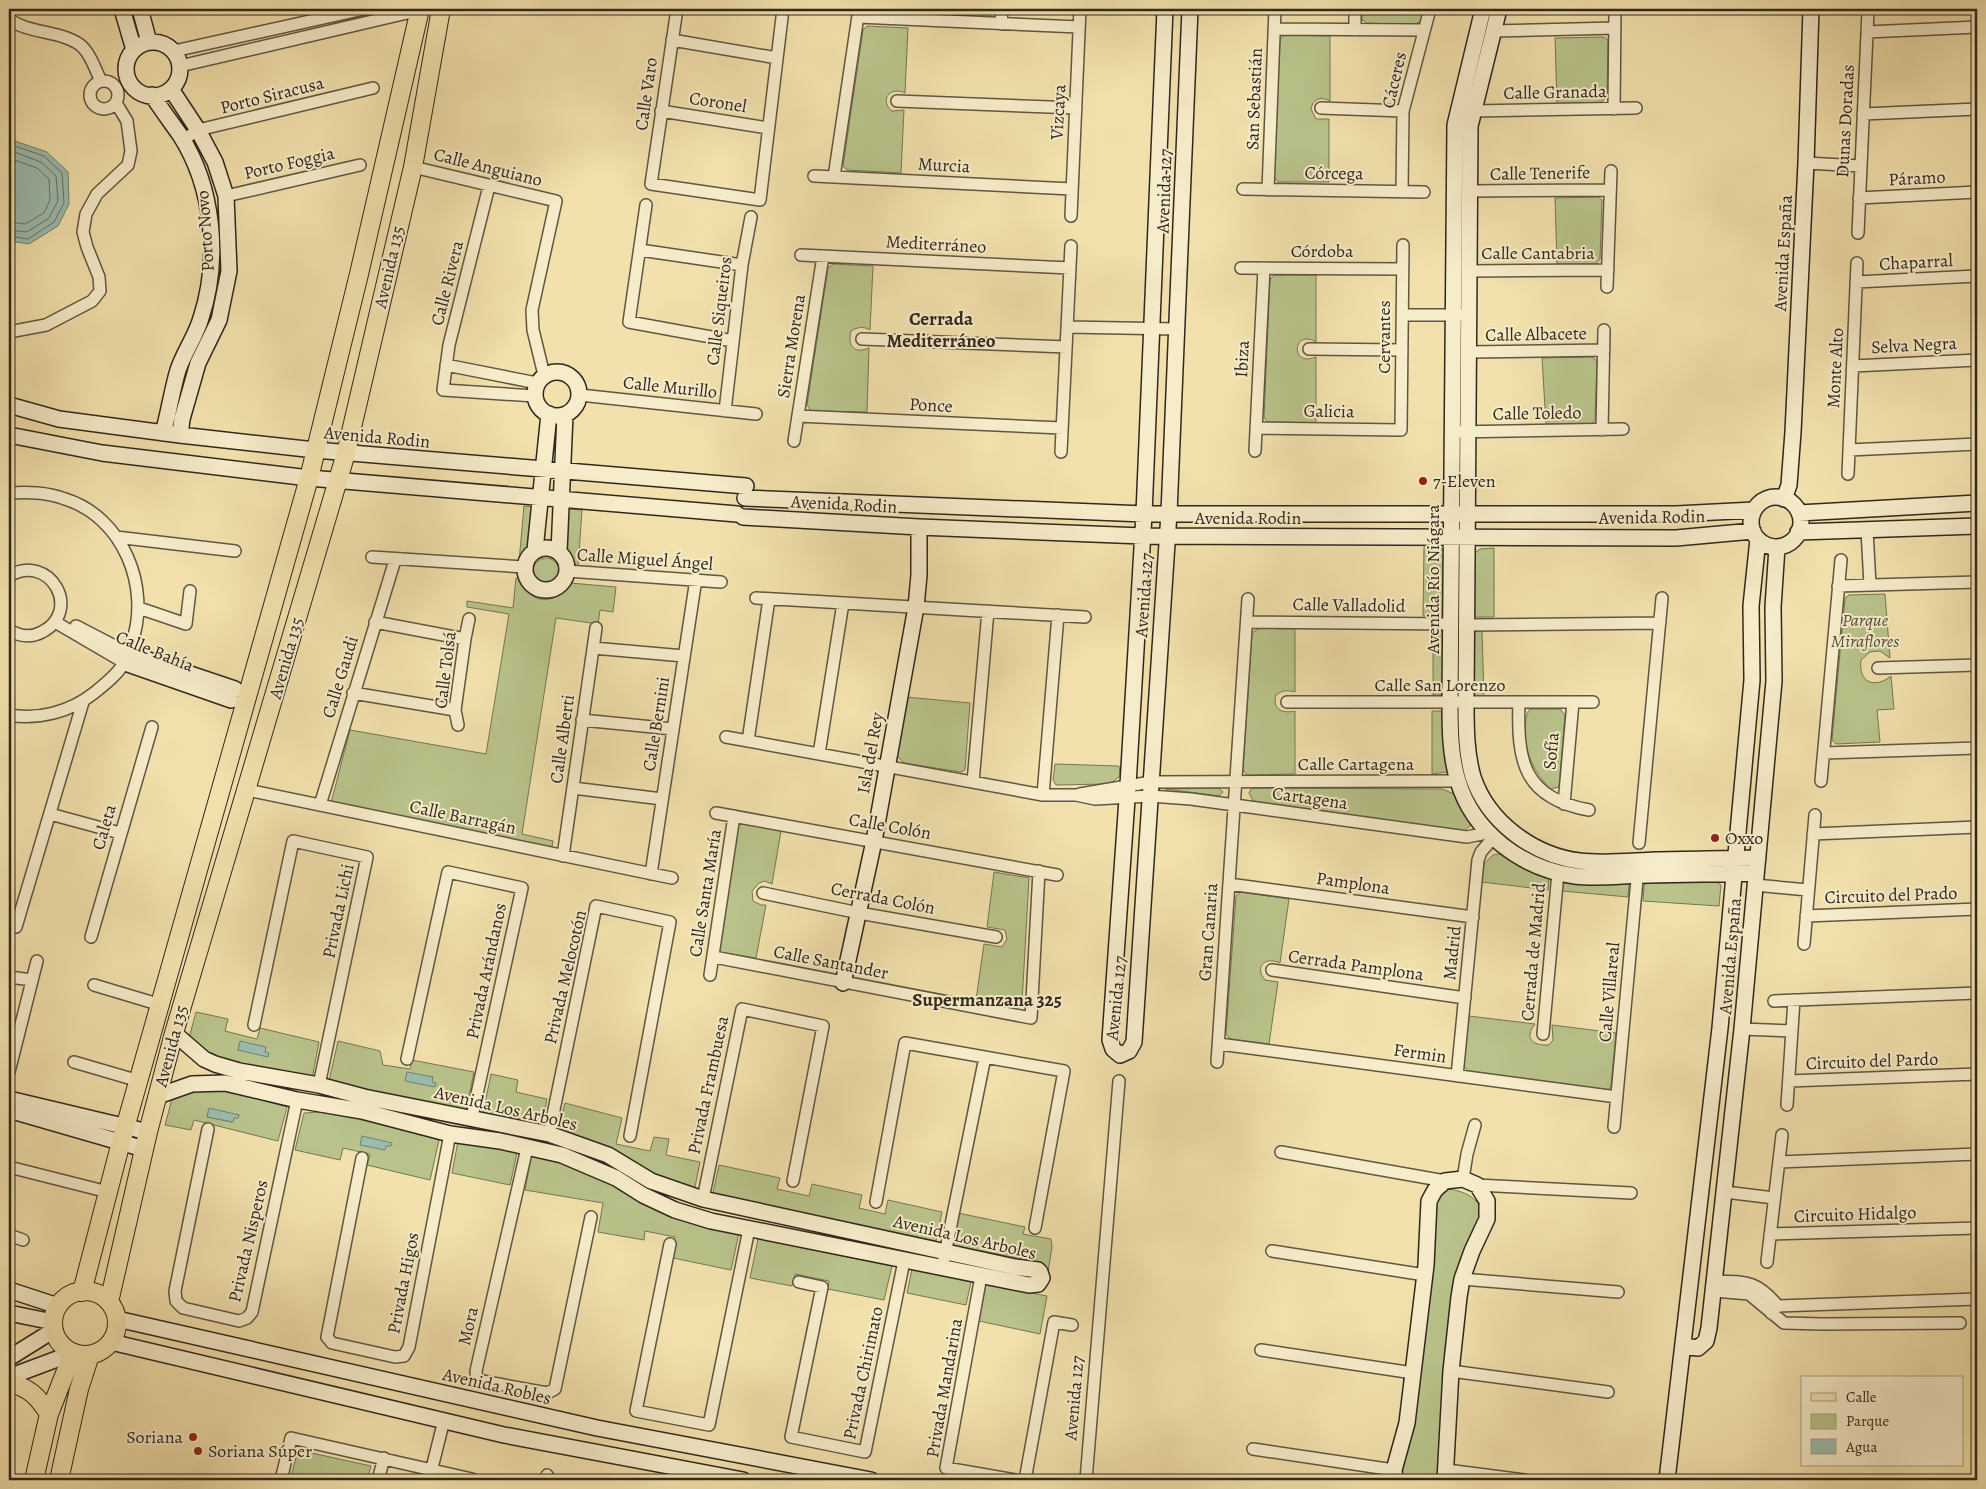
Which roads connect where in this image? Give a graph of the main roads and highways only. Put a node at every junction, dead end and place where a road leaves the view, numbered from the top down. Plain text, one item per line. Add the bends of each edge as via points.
1 (420, 9) edge
2 (442, 9) edge
3 (236, 738) junction
4 (253, 770) junction
5 (92, 1254) junction
6 (118, 1263) junction
7 (82, 1292) junction
8 (109, 1302) junction
9 (81, 1354) junction
10 (9, 1382) edge
11 (48, 1422) junction
12 (68, 1436) junction
13 (34, 1480) edge
14 (59, 1480) edge

1 - 3 main road, Avenida 135 via 309,478 240,697
2 - 4 main road, Avenida 135 via 413,167 346,453
3 - 4 main road via 239,762
3 - 5 main road, Avenida 135
4 - 6 main road, Avenida 135 via 174,1033
5 - 6 main road via 104,1266
5 - 7 main road, Avenida 135
6 - 8 main road, Avenida 135
7 - 8 main road via 97,1294
7 - 9 main road via 70,1295 55,1320 62,1345
8 - 9 main road via 116,1319 116,1331 111,1342 101,1350
9 - 11 main road
9 - 12 main road via 79,1388
10 - 11 main road via 31,1390 40,1400
11 - 12 main road
11 - 13 main road
12 - 14 main road

